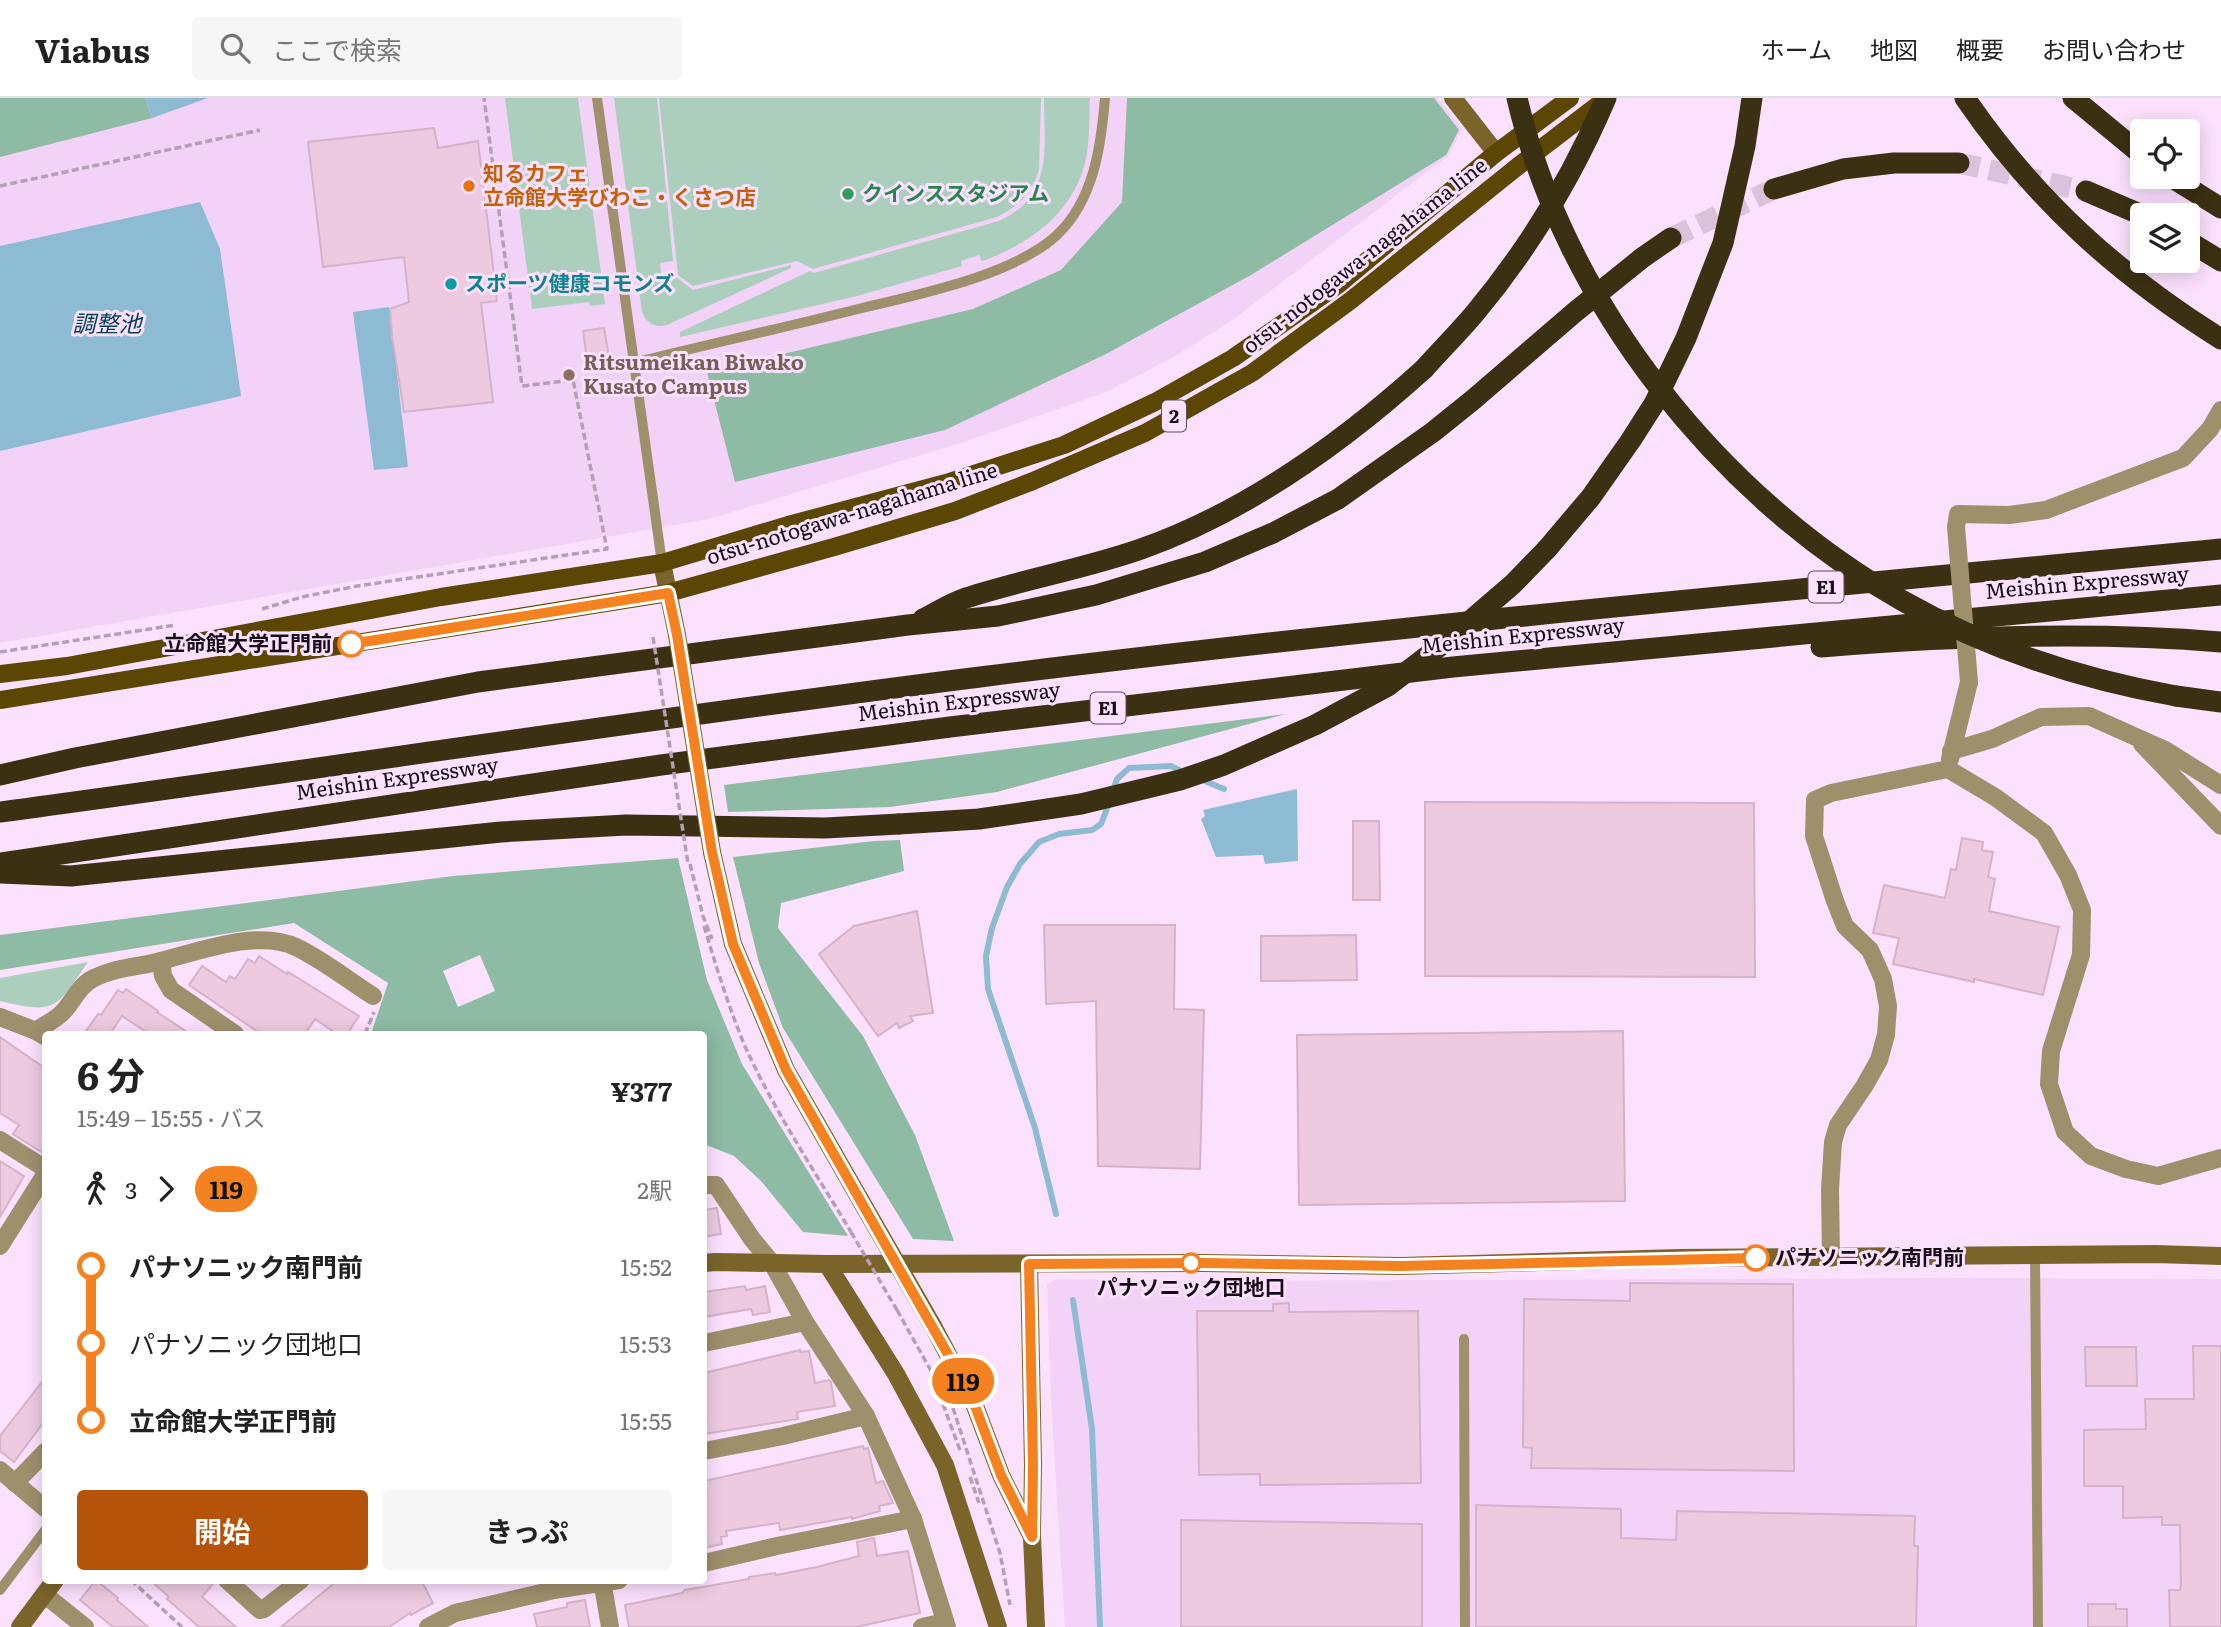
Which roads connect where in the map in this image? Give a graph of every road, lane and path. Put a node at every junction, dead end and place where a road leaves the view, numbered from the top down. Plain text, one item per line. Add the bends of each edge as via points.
1 (484, 98) edge
2 (597, 98) edge
3 (1105, 98) edge
4 (1453, 98) edge
5 (1517, 98) edge
6 (1570, 98) edge
7 (1606, 98) edge
8 (1752, 98) edge
9 (1965, 98) edge
10 (2073, 98) edge
11 (260, 130) dead end
12 (2130, 145) edge
13 (1496, 153) junction
14 (1959, 163) tunnel mouth
15 (0, 186) edge
16 (2190, 189) edge
17 (1774, 190) tunnel mouth
18 (2086, 191) tunnel mouth
19 (2221, 208) edge
20 (2130, 210) edge
21 (1671, 238) tunnel mouth
22 (2200, 248) edge
23 (2221, 261) edge
24 (2221, 339) edge
25 (633, 363) junction
26 (2221, 410) edge
27 (2221, 549) edge
28 (662, 563) junction
29 (668, 593) junction
30 (2221, 595) edge
31 (255, 611) dead end
32 (178, 625) dead end
33 (908, 625) junction
34 (653, 637) dead end
35 (2221, 642) edge
36 (0, 652) edge
37 (1453, 667) junction
38 (0, 674) edge
39 (0, 700) edge
40 (2221, 702) edge
41 (2134, 737) junction
42 (1949, 760) junction
43 (0, 775) edge
44 (2221, 785) edge
45 (0, 812) edge
46 (2221, 827) edge
47 (0, 863) edge
48 (688, 864) dead end
49 (0, 873) edge
50 (161, 961) junction
51 (373, 996) dead end
52 (0, 1017) edge
53 (44, 1031) edge
54 (231, 1031) edge
55 (41, 1034) edge
56 (0, 1140) edge
57 (2221, 1158) edge
58 (42, 1168) edge
59 (42, 1178) edge
60 (707, 1185) edge
61 (851, 1232) dead end
62 (0, 1246) edge
63 (2035, 1255) junction
64 (2221, 1256) edge
65 (1831, 1258) junction
66 (707, 1263) edge
67 (772, 1264) junction
68 (827, 1264) junction
69 (1029, 1264) junction
70 (897, 1310) dead end
71 (805, 1322) junction
72 (1464, 1339) dead end
73 (707, 1342) edge
74 (952, 1404) dead end
75 (866, 1416) junction
76 (707, 1450) edge
77 (42, 1455) edge
78 (0, 1470) edge
79 (15, 1483) junction
80 (42, 1506) edge
81 (914, 1519) junction
82 (42, 1534) edge
83 (1032, 1537) junction
84 (707, 1562) edge
85 (135, 1584) edge
86 (231, 1584) edge
87 (296, 1584) edge
88 (590, 1584) edge
89 (608, 1584) edge
90 (50, 1588) edge
91 (0, 1590) edge
92 (1004, 1620) edge
93 (946, 1625) edge
94 (20, 1627) edge
95 (85, 1627) edge
96 (182, 1627) edge
97 (428, 1627) edge
98 (610, 1627) edge
99 (922, 1627) edge
100 (1036, 1627) edge
101 (1465, 1627) edge
102 (2038, 1627) edge

1 - 31 path via 522,386 573,380 607,549 358,586
2 - 25 lane
3 - 25 lane via 1102,135 1088,191 1058,234 1021,260 900,299
4 - 13 street
5 - 40 highway, bridge via 1561,224 1616,325 1686,420 1767,504 1809,539 1902,601 1999,648 2098,680
6 - 13 main road, otsu-notogawa-nagahama line / 2
7 - 29 main road, otsu-notogawa-nagahama line / 2 via 1350,302 1252,373 1145,433 955,511
7 - 33 highway, bridge via 1574,168 1524,250 1474,314 1384,405 1307,462 1206,521 1142,548 965,599
8 - 49 highway, bridge via 1723,243 1686,338 1631,440 1591,497 1513,584 1388,686 1315,725 1180,780 1081,804 979,819 825,828 626,825 71,876
9 - 24 highway via 2039,192 2097,249
10 - 12 highway
11 - 15 path
13 - 28 main road, otsu-notogawa-nagahama line / 2 via 1339,284 1233,358 1155,402 1063,445
14 - 17 highway via 1843,169
16 - 19 highway
18 - 20 highway
21 - 33 highway via 1574,312 1433,432 1338,499 1273,533 1205,562 1096,595 998,616
22 - 23 highway
25 - 28 lane
26 - 42 street, bridge via 2183,458 2046,510 1958,514 1969,682
27 - 45 highway, Meishin Expressway / E1 via 1432,625 1093,664
28 - 29 street
28 - 38 main road, otsu-notogawa-nagahama line / 2
29 - 39 main road, otsu-notogawa-nagahama line / 2
29 - 83 street, bridge via 712,852 733,944 780,1058 933,1326 975,1406 1001,1475
30 - 37 highway, Meishin Expressway / E1
32 - 36 path
33 - 43 highway via 478,682
34 - 48 path, bridge
35 - 37 highway via 2155,637 1999,637 1527,669
37 - 47 highway, Meishin Expressway / E1 via 661,765
41 - 42 street via 2089,716 2041,717
41 - 44 street via 2165,750
41 - 46 street
42 - 57 street via 2044,833 2082,910 2081,955 2051,1051 2049,1084 2065,1132 2091,1156 2158,1176
42 - 65 street via 1815,800 1814,836 1835,901 1844,926 1870,950 1883,979 1888,1006 1879,1060 1838,1125 1833,1142
50 - 51 street via 247,941 271,940 295,946
50 - 53 street via 92,978
50 - 54 street via 171,990
52 - 55 street
56 - 58 street
59 - 62 street
60 - 67 street via 716,1185
61 - 70 path, bridge
63 - 64 street
63 - 65 street
63 - 102 lane
65 - 69 street via 1400,1266
66 - 67 street
67 - 68 street
67 - 71 street
68 - 69 street
68 - 92 street via 896,1374 945,1465
69 - 83 street
71 - 73 street
71 - 75 street
72 - 101 lane
74 - 92 path via 1000,1553 1011,1601
75 - 76 street
75 - 81 street
77 - 79 street
78 - 79 street
79 - 80 street
81 - 84 street
81 - 93 street
82 - 91 lane
83 - 100 street
85 - 96 path
86 - 87 street via 260,1610
88 - 97 street via 455,1613
89 - 98 street
90 - 94 street
90 - 95 street
93 - 99 street

